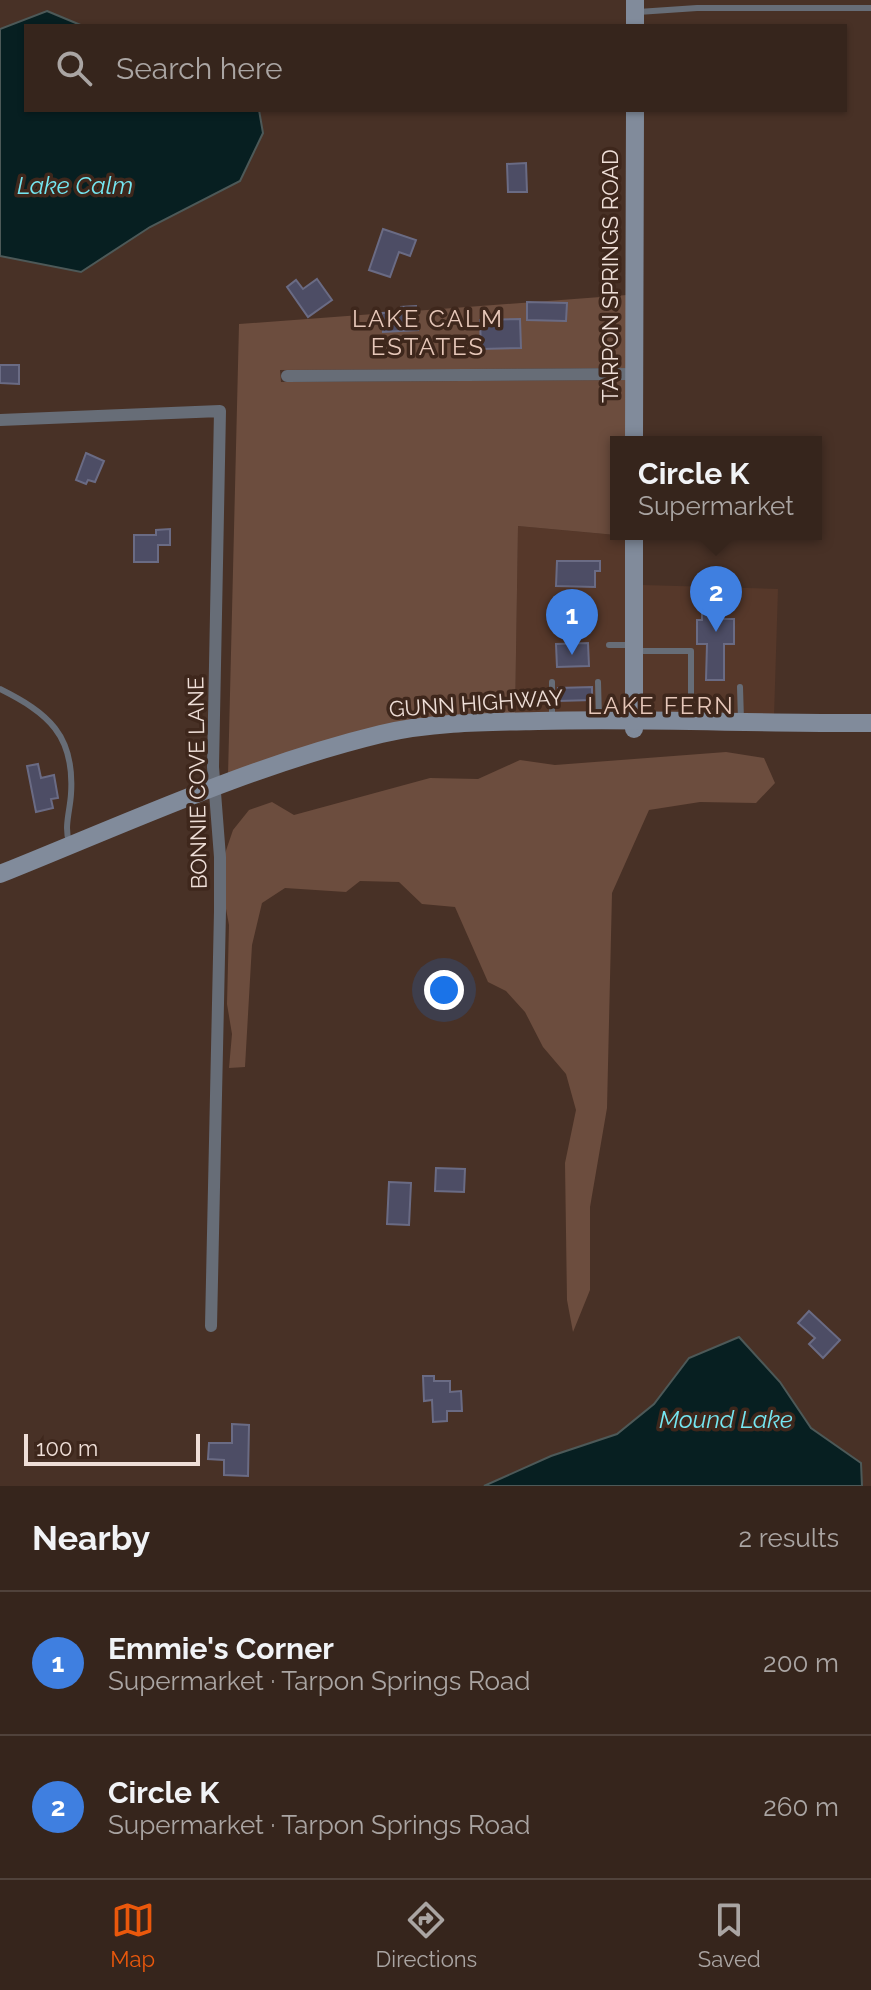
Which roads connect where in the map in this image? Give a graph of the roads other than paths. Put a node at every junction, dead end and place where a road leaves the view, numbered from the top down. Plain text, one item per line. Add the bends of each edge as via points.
1 (871, 8) edge
2 (635, 13) edge
3 (635, 112) edge
4 (634, 374) junction
5 (287, 376) dead end
6 (0, 420) edge
7 (634, 436) edge
8 (634, 540) edge
9 (609, 645) dead end
10 (634, 648) junction
11 (552, 682) dead end
12 (598, 682) dead end
13 (740, 687) dead end
14 (0, 689) edge
15 (599, 720) junction
16 (691, 720) junction
17 (741, 720) junction
18 (552, 721) junction
19 (798, 723) junction
20 (871, 723) edge
21 (634, 726) junction
22 (351, 744) junction
23 (213, 788) junction
24 (70, 846) junction
25 (0, 874) edge
26 (211, 1326) dead end

1 - 2 lane
3 - 4 main road, TARPON SPRINGS ROAD
4 - 5 street
4 - 7 main road, TARPON SPRINGS ROAD
6 - 23 street, BONNIE COVE LANE via 220,411
8 - 10 main road
9 - 10 lane
10 - 16 lane via 691,651
10 - 21 main road
11 - 18 lane
12 - 15 lane
13 - 17 lane
14 - 24 lane via 49,719 62,738 72,789 66,832
15 - 18 main road, GUNN HIGHWAY
15 - 21 main road, GUNN HIGHWAY
16 - 17 main road, GUNN HIGHWAY
16 - 21 main road, GUNN HIGHWAY
17 - 19 main road, GUNN HIGHWAY
18 - 22 main road, GUNN HIGHWAY via 432,726
19 - 20 main road, GUNN HIGHWAY
19 - 21 main road, GUNN HIGHWAY via 741,729
21 - 22 main road, GUNN HIGHWAY
22 - 23 main road, GUNN HIGHWAY
23 - 24 main road, GUNN HIGHWAY
23 - 26 street, BONNIE COVE LANE via 220,911
24 - 25 main road, GUNN HIGHWAY

